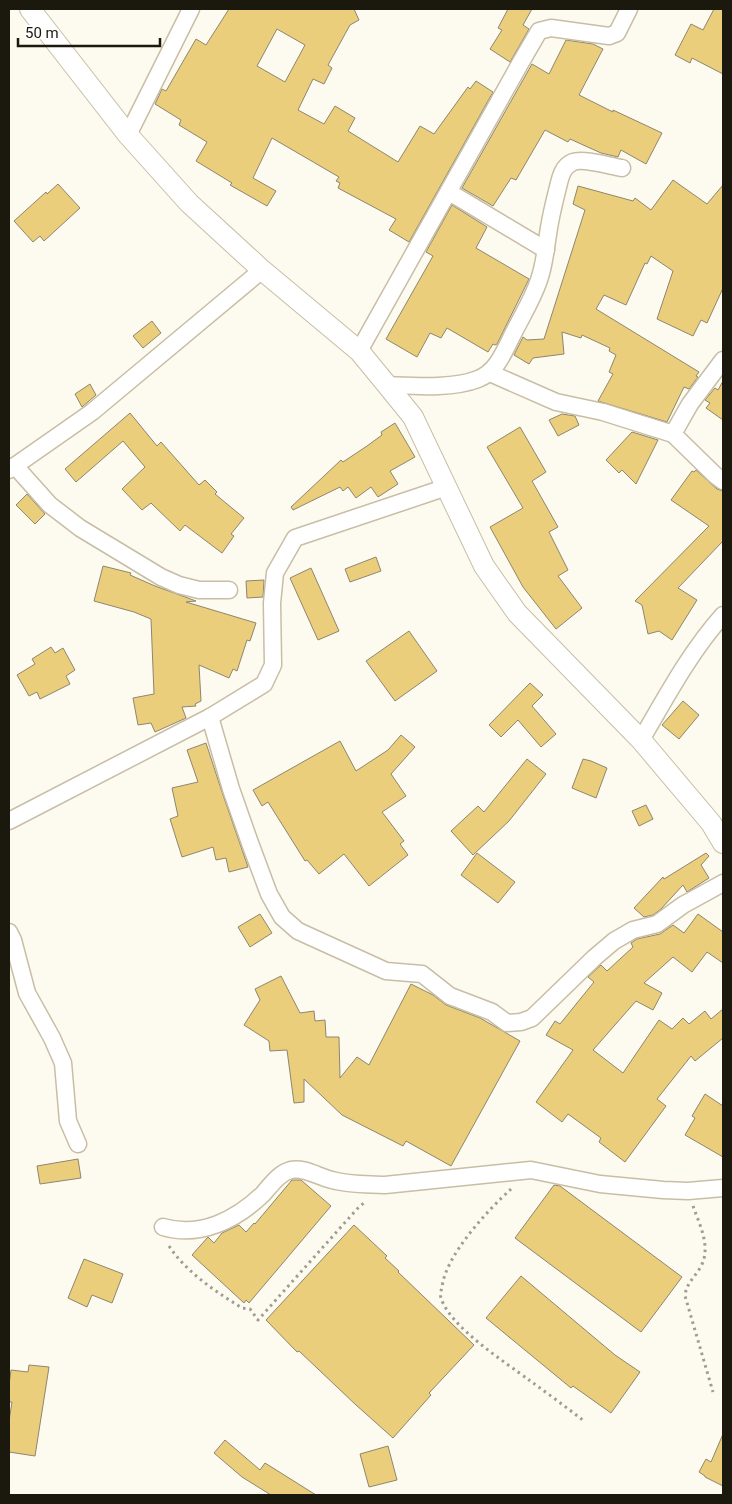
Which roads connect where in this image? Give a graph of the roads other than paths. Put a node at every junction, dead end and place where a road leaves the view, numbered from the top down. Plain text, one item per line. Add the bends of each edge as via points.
1 (30, 9) edge
2 (191, 9) edge
3 (629, 9) edge
4 (128, 135) junction
5 (622, 168) dead end
6 (449, 192) junction
7 (546, 250) junction
8 (262, 270) junction
9 (359, 351) junction
10 (723, 360) edge
11 (490, 373) junction
12 (388, 385) junction
13 (673, 434) junction
14 (14, 462) edge
15 (723, 481) edge
16 (447, 487) junction
17 (230, 590) dead end
18 (723, 615) edge
19 (210, 717) junction
20 (641, 740) junction
21 (9, 821) edge
22 (723, 843) edge
23 (723, 883) edge
24 (9, 932) edge
25 (78, 1144) dead end
26 (723, 1188) edge
27 (163, 1227) road end

1 - 4 street
2 - 4 street
3 - 6 street via 617,33 609,36 551,28 539,32
4 - 8 street via 189,203
5 - 7 street via 574,161 566,166 556,195
6 - 7 street
6 - 9 street
7 - 11 street via 540,280 532,298
8 - 9 street
8 - 14 street via 92,412
9 - 12 street
10 - 13 street via 690,404
11 - 12 street via 454,384
11 - 13 street via 556,402 603,412
12 - 16 street via 413,417
13 - 15 street
14 - 17 street via 50,505 80,528 161,577 199,590
16 - 19 street via 295,538 275,573 273,665 264,684
16 - 20 street via 484,566 517,613
18 - 20 street via 691,655
19 - 21 street
19 - 23 street via 250,843 269,894 282,917 298,931 386,971 422,974 450,996 492,1012 507,1024 532,1018 614,941 633,930 657,924
20 - 22 street via 711,823
24 - 25 street via 27,993 63,1062 68,1121
26 - 27 street via 688,1192 600,1184 532,1170 385,1185 362,1184 332,1180 294,1169 284,1172 244,1210 220,1224 176,1231

